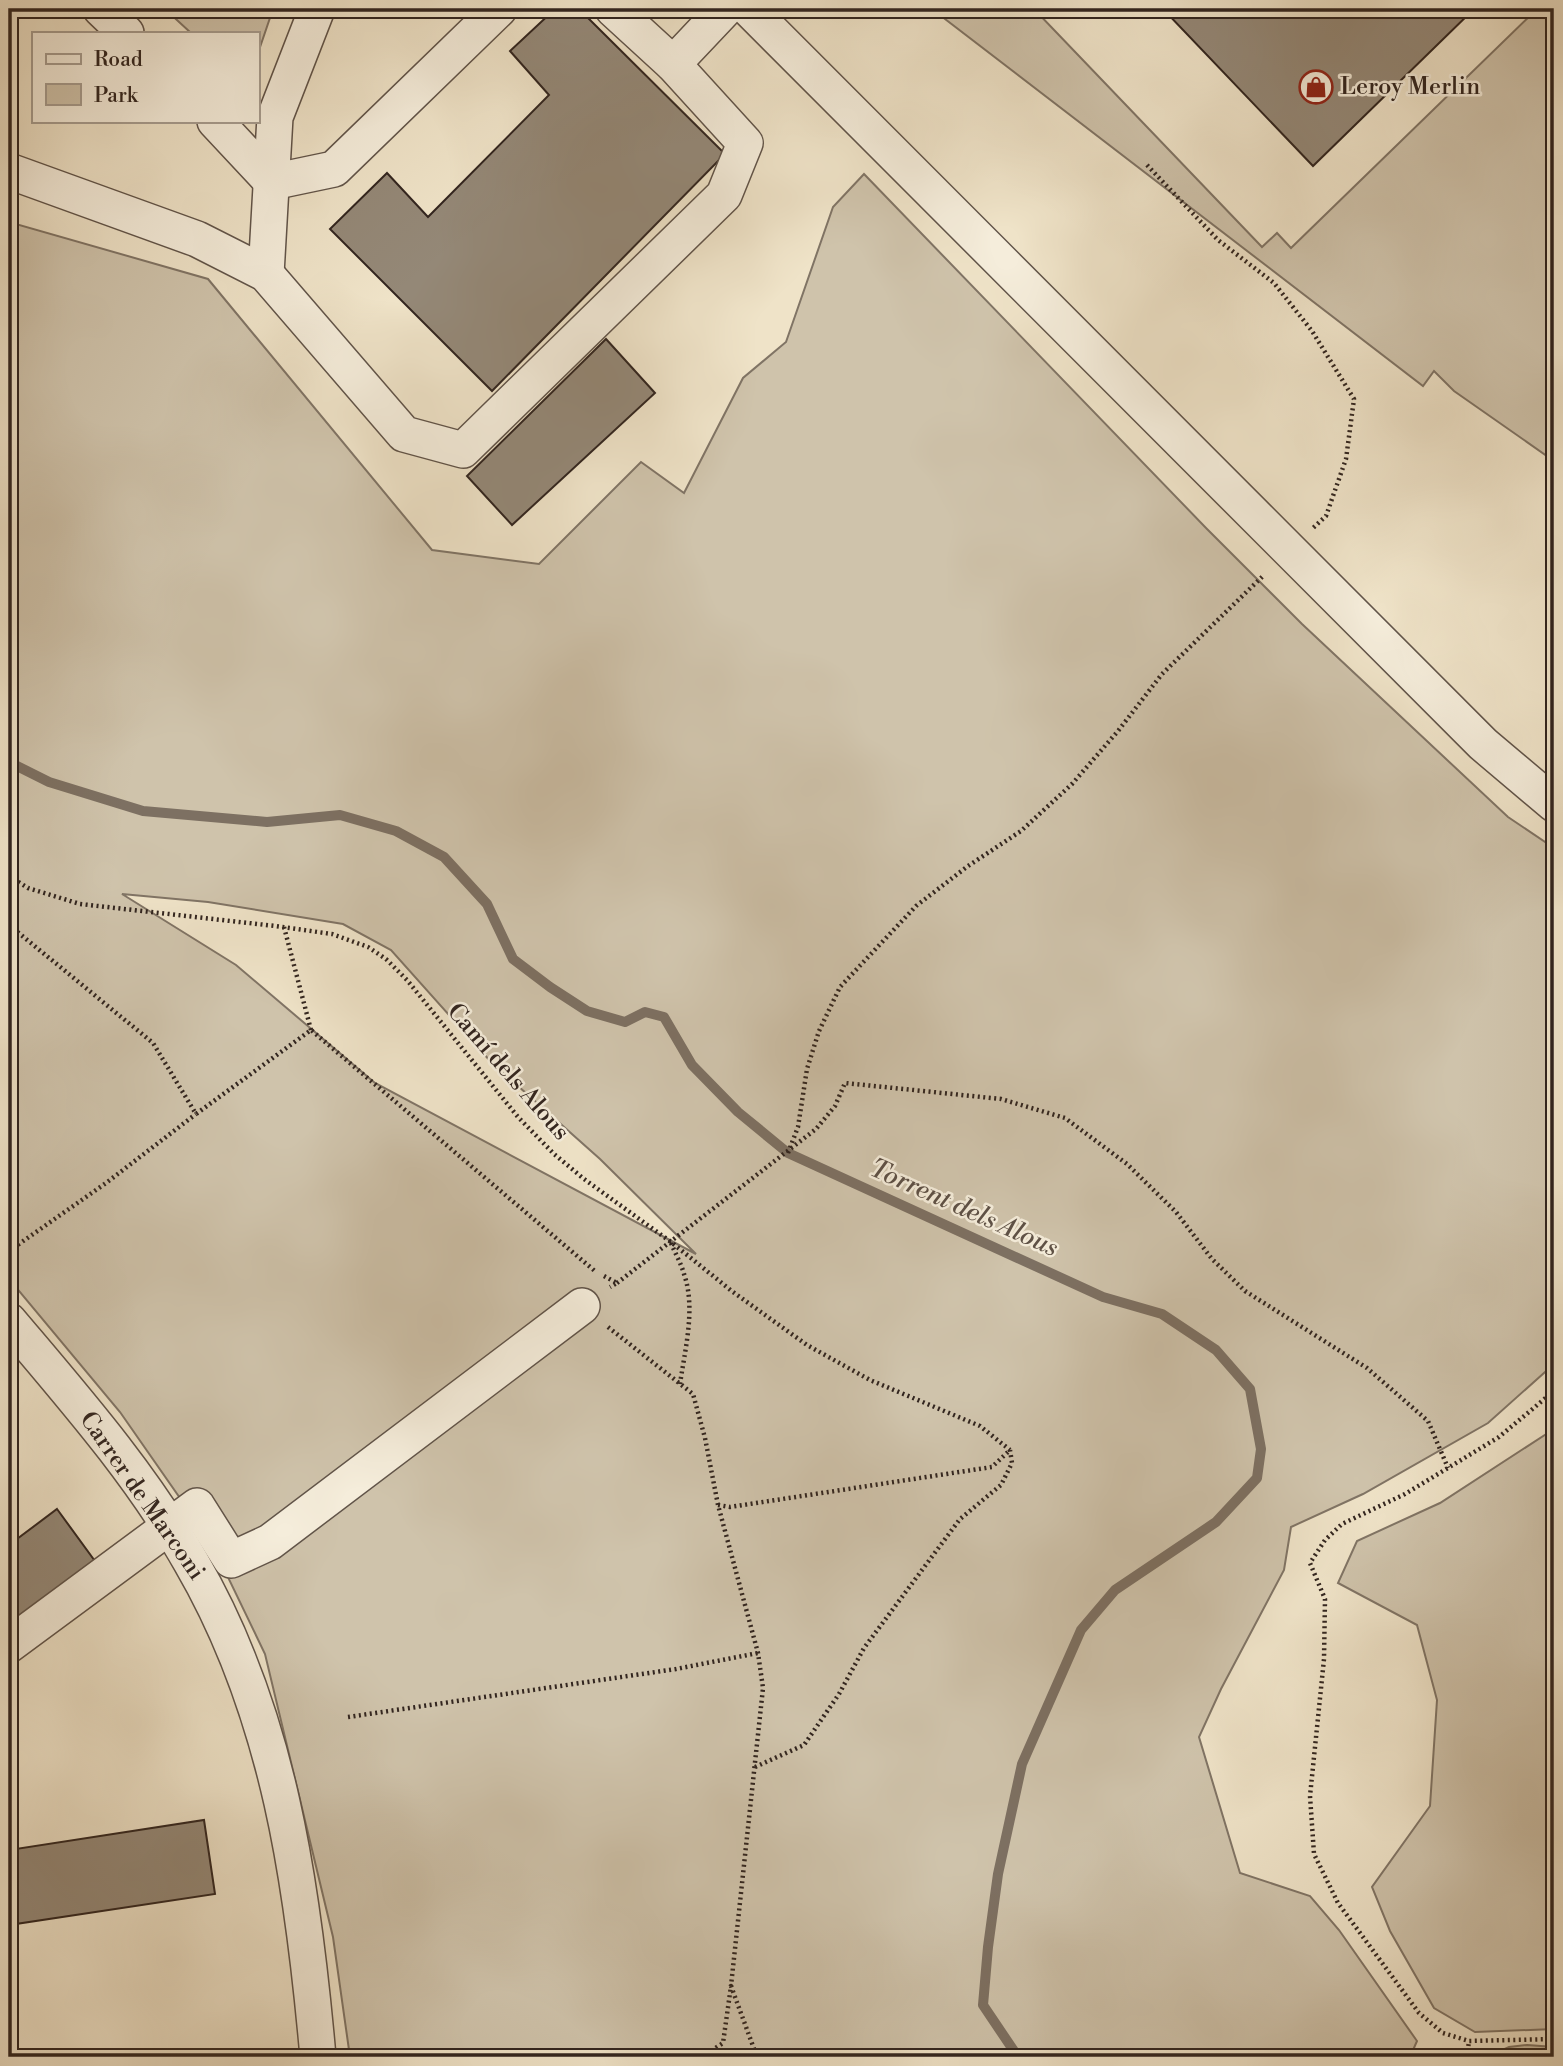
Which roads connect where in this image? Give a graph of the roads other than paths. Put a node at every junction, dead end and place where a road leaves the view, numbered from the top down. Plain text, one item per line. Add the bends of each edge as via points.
1 (101, 9) edge
2 (317, 9) edge
3 (499, 9) edge
4 (613, 9) edge
5 (725, 9) edge
6 (749, 9) edge
7 (125, 32) edge
8 (673, 64) junction
9 (216, 122) edge
10 (9, 171) edge
11 (272, 182) junction
12 (266, 274) junction
13 (1554, 804) edge
14 (582, 1306) road end
15 (9, 1321) edge
16 (169, 1526) junction
17 (9, 1645) edge
18 (318, 2057) edge

1 - 7 street
2 - 11 street via 275,117
3 - 11 street via 334,169
4 - 8 street
5 - 8 street
6 - 13 street via 1483,744
8 - 12 street via 746,143 724,195 463,450 404,434
9 - 11 street
10 - 12 street via 197,239
11 - 12 street
14 - 16 street via 270,1542 231,1560 197,1506
15 - 16 street, Carrer de Marconi via 110,1441
16 - 17 street
16 - 18 street, Carrer de Marconi via 208,1593 268,1740 307,1940

